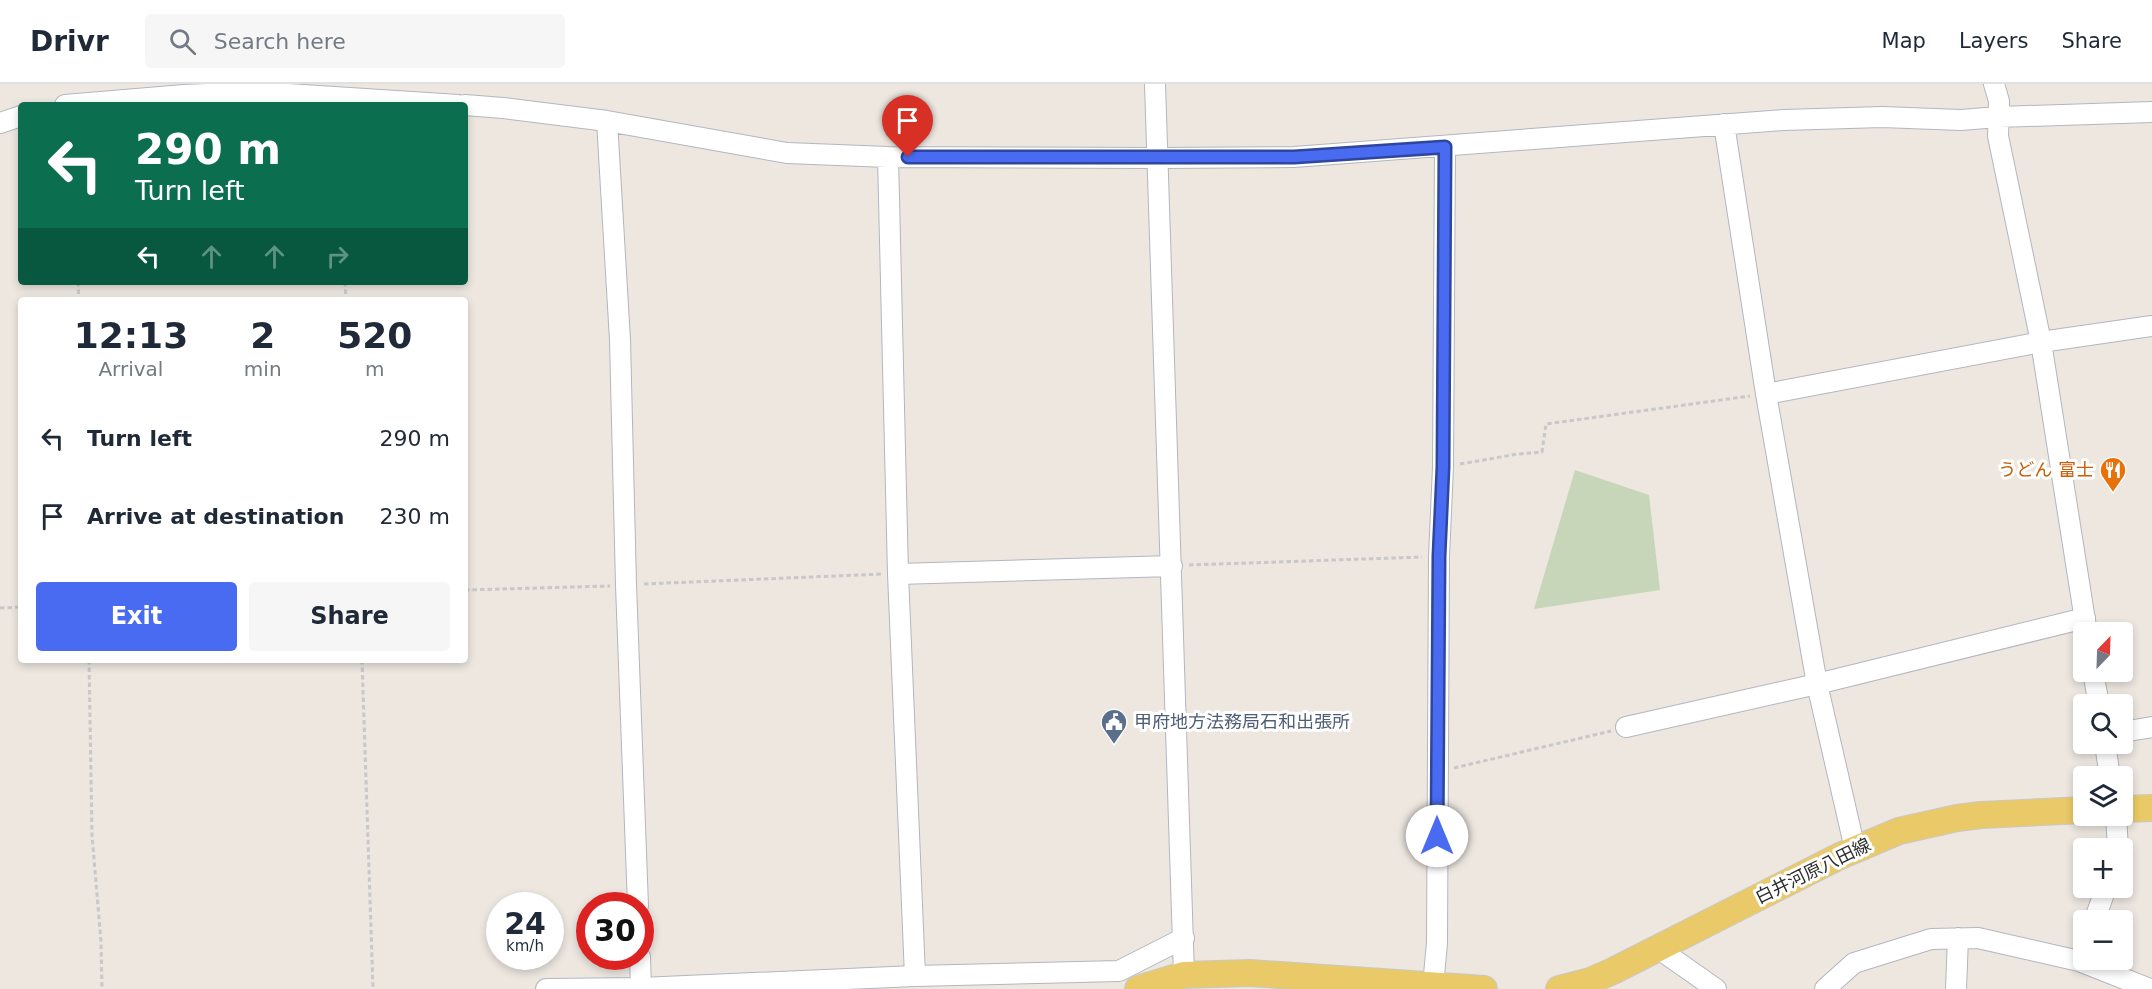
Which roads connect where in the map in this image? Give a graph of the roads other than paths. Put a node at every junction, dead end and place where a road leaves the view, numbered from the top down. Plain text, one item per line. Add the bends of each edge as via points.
1 (1155, 84) edge
2 (1994, 84) edge
3 (101, 102) edge
4 (412, 102) edge
5 (468, 105) edge
6 (2152, 112) edge
7 (18, 117) edge
8 (1998, 117) junction
9 (607, 121) junction
10 (0, 123) edge
11 (1724, 124) junction
12 (1445, 147) junction
13 (888, 157) junction
14 (1158, 158) junction
15 (2152, 327) edge
16 (2042, 342) junction
17 (1766, 394) junction
18 (1172, 566) junction
19 (898, 574) junction
20 (2085, 622) edge
21 (2073, 629) edge
22 (1817, 684) junction
23 (1626, 727) road end
24 (2152, 727) edge
25 (2133, 730) edge
26 (2152, 808) edge
27 (2133, 809) edge
28 (2073, 811) edge
29 (1855, 849) junction
30 (637, 892) edge
31 (1184, 938) junction
32 (1958, 938) junction
33 (1659, 949) junction
34 (2073, 954) edge
35 (640, 970) edge
36 (2111, 970) edge
37 (1184, 975) junction
38 (915, 976) junction
39 (1433, 986) junction
40 (641, 988) edge
41 (546, 989) edge
42 (1138, 989) edge
43 (1484, 989) edge
44 (1559, 989) edge
45 (1716, 989) edge
46 (1825, 989) edge
47 (1956, 989) edge
48 (2150, 989) edge

1 - 14 street
2 - 8 street
3 - 4 street via 257,92
5 - 9 street
6 - 8 street
7 - 10 street
8 - 11 street
8 - 16 street via 1998,136
9 - 13 street via 787,153
9 - 30 street via 620,340
11 - 12 street
11 - 17 street
12 - 14 street via 1294,157
12 - 39 street via 1437,943
13 - 14 street
13 - 19 street
14 - 18 street
15 - 16 street
16 - 17 street
16 - 20 street
17 - 22 street
18 - 19 street
18 - 31 street
19 - 38 street
21 - 22 street
22 - 23 street
22 - 29 street
24 - 25 street
26 - 27 main road
28 - 29 main road, 白井河原八田線 via 1957,818 1899,831
29 - 33 main road, 白井河原八田線
31 - 37 street
31 - 38 street via 1119,971
32 - 34 street
32 - 46 street via 1931,939 1854,963
32 - 47 street
33 - 44 main road, 白井河原八田線 via 1590,981
33 - 45 street
35 - 40 street
36 - 48 street
37 - 39 main road via 1250,973
37 - 42 main road
38 - 40 street
39 - 43 main road
40 - 41 street

